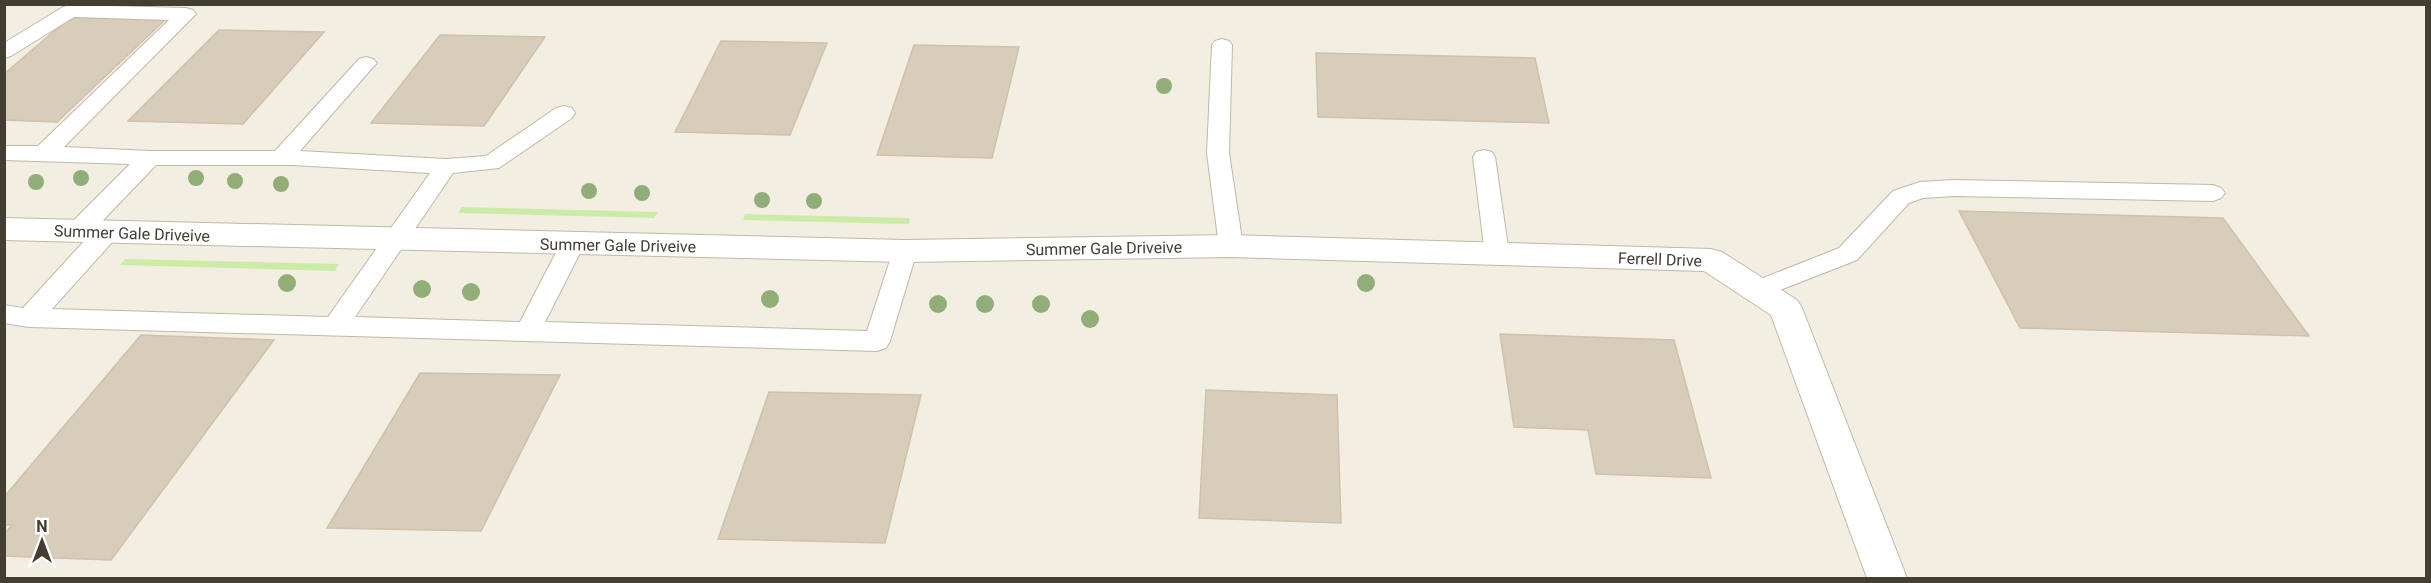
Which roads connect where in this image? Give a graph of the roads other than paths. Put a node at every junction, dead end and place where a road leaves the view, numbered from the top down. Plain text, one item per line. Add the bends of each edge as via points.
1 (1221, 45) dead end
2 (4, 52) edge
3 (366, 63) dead end
4 (564, 112) dead end
5 (4, 153) edge
6 (44, 153) junction
7 (1484, 157) dead end
8 (150, 158) junction
9 (281, 158) junction
10 (446, 166) junction
11 (2213, 193) dead end
12 (4, 229) edge
13 (92, 232) junction
14 (396, 240) junction
15 (573, 243) junction
16 (1231, 246) junction
17 (905, 251) junction
18 (1497, 254) junction
19 (1757, 290) junction
20 (17, 316) edge
21 (335, 327) junction
22 (528, 331) junction
23 (1887, 579) edge

1 - 16 lane via 1218,153
2 - 6 lane via 70,11 186,14
3 - 9 lane
4 - 10 lane via 491,163
5 - 6 lane
6 - 8 lane
7 - 18 lane
8 - 9 lane
8 - 13 lane
9 - 10 lane
10 - 14 lane
11 - 19 lane via 1920,190 1901,196 1848,254
12 - 13 street, Summer Gale Driveive
13 - 14 street, Summer Gale Driveive
13 - 20 lane
14 - 15 street, Summer Gale Driveive
14 - 21 lane
15 - 17 street, Summer Gale Driveive
15 - 22 lane
16 - 17 street, Summer Gale Driveive
16 - 18 street, Ferrell Drive
17 - 22 lane via 876,341
18 - 19 street, Ferrell Drive via 1711,260
19 - 23 street, Ferrell Drive via 1785,308
20 - 21 lane
21 - 22 lane

